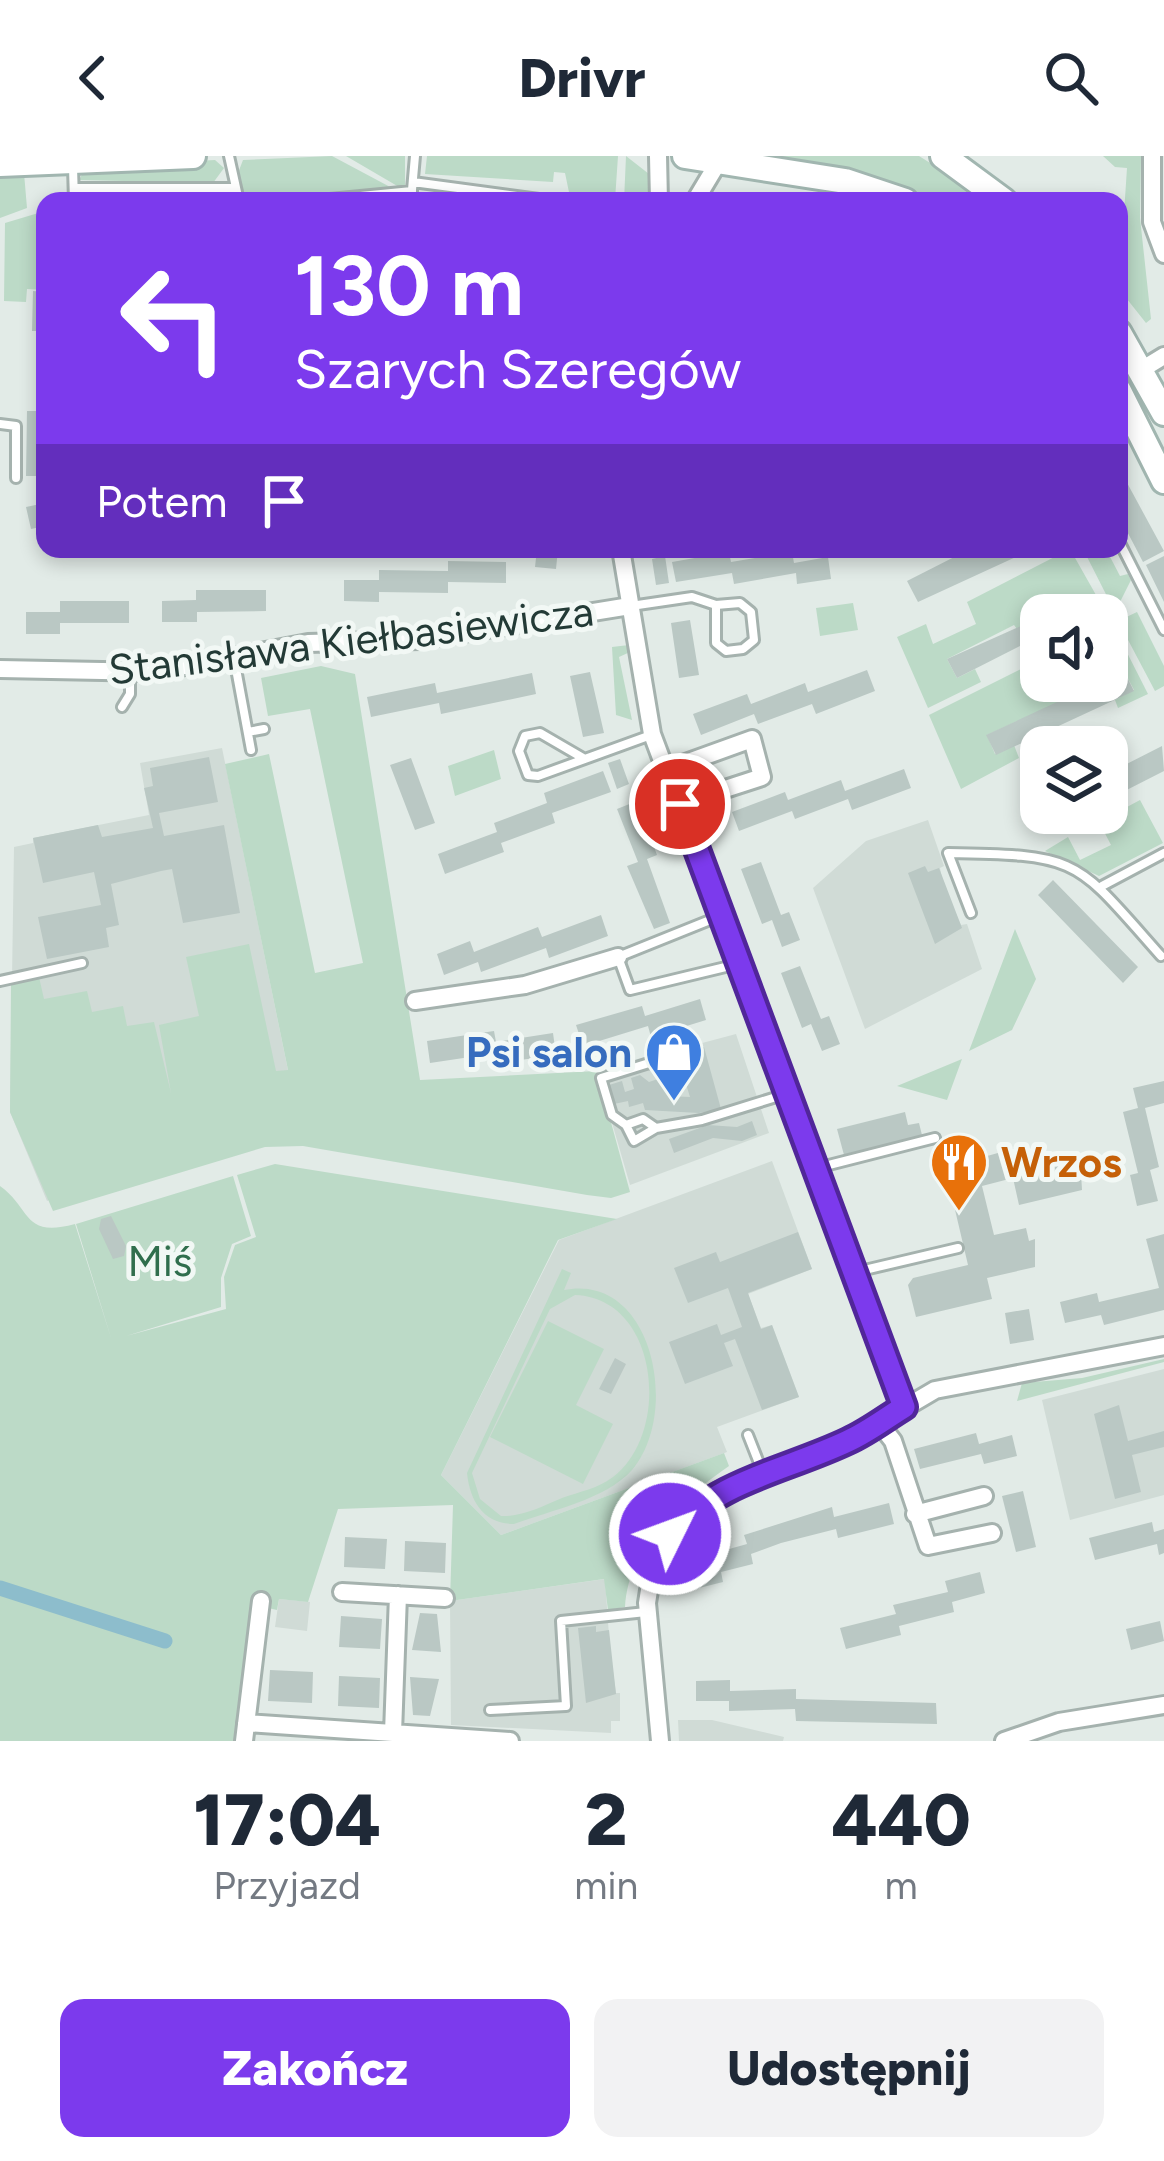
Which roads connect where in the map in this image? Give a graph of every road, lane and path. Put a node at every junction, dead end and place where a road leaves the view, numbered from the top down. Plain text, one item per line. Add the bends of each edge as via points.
1 (194, 156) edge
2 (229, 156) edge
3 (415, 156) edge
4 (658, 156) edge
5 (685, 156) edge
6 (943, 156) edge
7 (1152, 156) edge
8 (63, 159) edge
9 (720, 159) edge
10 (0, 164) edge
11 (74, 188) junction
12 (236, 188) junction
13 (412, 191) edge
14 (74, 192) edge
15 (237, 192) edge
16 (659, 192) edge
17 (700, 192) edge
18 (878, 192) edge
19 (992, 192) edge
20 (1164, 254) edge
21 (1128, 347) edge
22 (1164, 356) edge
23 (1151, 380) edge
24 (1164, 412) edge
25 (1128, 420) edge
26 (0, 424) edge
27 (16, 478) dead end
28 (1164, 481) edge
29 (622, 558) edge
30 (1127, 558) edge
31 (716, 605) junction
32 (630, 606) junction
33 (1164, 630) edge
34 (234, 656) junction
35 (0, 669) edge
36 (130, 671) junction
37 (122, 707) dead end
38 (264, 729) dead end
39 (248, 732) junction
40 (652, 734) junction
41 (251, 750) dead end
42 (583, 758) junction
43 (667, 770) junction
44 (680, 804) junction
45 (1164, 854) edge
46 (1102, 886) junction
47 (971, 913) dead end
48 (721, 916) junction
49 (1161, 956) edge
50 (618, 957) junction
51 (82, 963) dead end
52 (739, 963) junction
53 (0, 981) edge
54 (415, 1001) dead end
55 (672, 1086) dead end
56 (788, 1093) junction
57 (626, 1125) junction
58 (656, 1128) junction
59 (934, 1138) dead end
60 (816, 1169) junction
61 (958, 1248) dead end
62 (855, 1273) junction
63 (1164, 1346) edge
64 (904, 1407) junction
65 (879, 1423) junction
66 (748, 1435) dead end
67 (764, 1474) junction
68 (984, 1496) dead end
69 (915, 1514) junction
70 (992, 1533) dead end
71 (342, 1592) dead end
72 (398, 1595) junction
73 (445, 1598) dead end
74 (261, 1601) dead end
75 (647, 1612) junction
76 (1164, 1705) edge
77 (490, 1710) dead end
78 (245, 1732) edge
79 (393, 1733) junction
80 (510, 1741) edge
81 (660, 1741) edge
82 (1004, 1741) edge

1 - 8 street
2 - 12 lane
3 - 13 lane
4 - 16 street
5 - 9 street
6 - 19 street
7 - 20 street via 1152,222
8 - 10 street
8 - 11 lane
9 - 17 street
9 - 18 street
11 - 12 lane
11 - 14 lane
12 - 15 lane
21 - 23 street
22 - 23 street
23 - 24 street
25 - 28 street
26 - 27 lane via 16,426
29 - 32 street
30 - 33 lane
31 - 31 lane via 716,643 726,651 754,640 751,612 740,603
31 - 32 lane via 692,596
32 - 34 street, Stanisława Kiełbasiewicza via 420,640 308,643
32 - 40 street
34 - 36 street, Stanisława Kiełbasiewicza
34 - 39 lane
35 - 36 street, Stanisława Kiełbasiewicza
36 - 37 lane
38 - 39 lane
39 - 41 lane
40 - 42 lane
40 - 43 street
42 - 42 lane via 540,733 525,736 519,751 528,775
43 - 44 street
43 - 44 street via 752,739 762,777
44 - 48 street
45 - 46 lane
46 - 47 lane via 1062,861 948,854
46 - 49 lane
48 - 50 lane
48 - 52 street
50 - 52 lane via 630,990
50 - 54 street via 525,985
51 - 53 lane
52 - 56 street
55 - 57 lane via 665,1066 649,1064 601,1078 612,1115
56 - 58 lane
56 - 60 street
57 - 58 lane via 643,1119
57 - 58 lane via 634,1141
59 - 60 lane
60 - 62 street
61 - 62 lane
62 - 64 street
63 - 64 street via 940,1389
64 - 65 street
65 - 67 street
65 - 69 street via 893,1442
66 - 67 lane
67 - 75 street via 694,1507 670,1534 652,1565
68 - 69 street
69 - 70 street via 928,1546
71 - 72 street
72 - 73 street
72 - 79 street
74 - 78 street
75 - 77 lane via 561,1621 566,1706
75 - 81 street
76 - 82 street via 1058,1722
78 - 79 street
79 - 80 street

